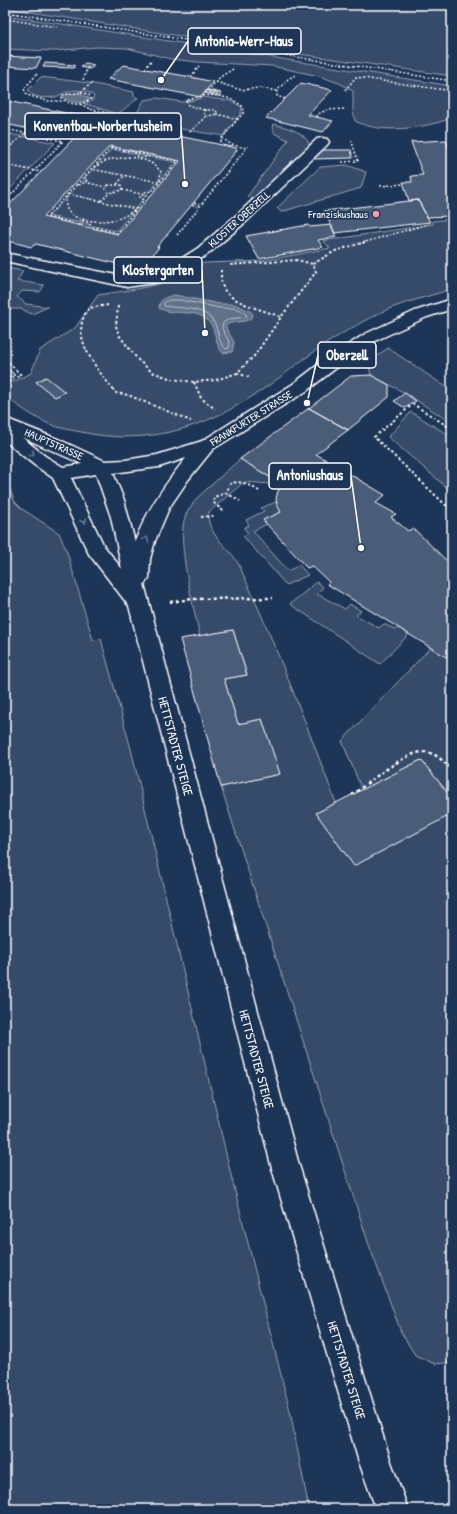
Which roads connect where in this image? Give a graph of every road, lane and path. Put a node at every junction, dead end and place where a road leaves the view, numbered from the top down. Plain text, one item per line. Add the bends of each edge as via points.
1 (5, 12) edge
2 (5, 20) edge
3 (58, 27) dead end
4 (152, 59) dead end
5 (88, 66) dead end
6 (199, 66) dead end
7 (145, 69) dead end
8 (233, 69) dead end
9 (38, 74) dead end
10 (297, 74) dead end
11 (191, 77) dead end
12 (83, 80) dead end
13 (452, 81) edge
14 (93, 82) dead end
15 (216, 82) junction
16 (345, 90) dead end
17 (277, 91) junction
18 (452, 91) edge
19 (81, 92) junction
20 (202, 96) junction
21 (285, 99) dead end
22 (64, 101) junction
23 (79, 103) junction
24 (345, 109) dead end
25 (204, 110) junction
26 (216, 114) junction
27 (206, 116) junction
28 (317, 117) dead end
29 (238, 119) junction
30 (120, 125) dead end
31 (5, 129) edge
32 (30, 129) dead end
33 (190, 132) dead end
34 (25, 133) junction
35 (452, 133) edge
36 (450, 136) dead end
37 (222, 138) junction
38 (351, 139) dead end
39 (322, 142) dead end
40 (220, 145) dead end
41 (249, 145) dead end
42 (246, 148) junction
43 (5, 151) edge
44 (134, 152) junction
45 (153, 156) junction
46 (139, 158) junction
47 (358, 161) dead end
48 (5, 165) edge
49 (91, 169) junction
50 (34, 170) junction
51 (41, 172) dead end
52 (125, 175) junction
53 (84, 177) junction
54 (85, 182) junction
55 (159, 182) junction
56 (117, 184) junction
57 (404, 184) dead end
58 (75, 186) junction
59 (380, 186) dead end
60 (105, 187) junction
61 (122, 190) junction
62 (109, 193) junction
63 (68, 194) junction
64 (142, 194) junction
65 (150, 196) dead end
66 (5, 201) edge
67 (101, 202) junction
68 (193, 204) dead end
69 (200, 206) junction
70 (136, 209) junction
71 (84, 220) junction
72 (428, 224) dead end
73 (79, 226) dead end
74 (283, 230) dead end
75 (265, 232) dead end
76 (175, 238) dead end
77 (203, 251) junction
78 (5, 257) edge
79 (313, 264) junction
80 (222, 266) junction
81 (118, 302) dead end
82 (452, 304) edge
83 (105, 306) dead end
84 (280, 317) junction
85 (5, 359) edge
86 (237, 373) junction
87 (251, 378) dead end
88 (194, 382) junction
89 (5, 383) edge
90 (220, 412) dead end
91 (195, 423) dead end
92 (5, 424) edge
93 (452, 429) edge
94 (5, 432) edge
95 (208, 445) junction
96 (102, 467) junction
97 (60, 474) junction
98 (259, 491) dead end
99 (226, 493) junction
100 (70, 494) junction
101 (240, 501) dead end
102 (452, 510) edge
103 (223, 511) dead end
104 (214, 516) dead end
105 (202, 518) dead end
106 (273, 598) dead end
107 (192, 599) dead end
108 (139, 605) junction
109 (452, 771) edge
110 (352, 795) dead end
111 (392, 1509) edge

1 - 13 path
2 - 3 path
4 - 7 path
5 - 12 path
6 - 11 path
8 - 15 path
9 - 22 path via 24,89 27,95
10 - 17 path
14 - 19 path
15 - 17 path via 241,90 260,88
15 - 20 path via 208,91 217,94 207,92
16 - 18 path via 356,77
17 - 21 path via 277,96
19 - 22 path via 64,94
19 - 23 path via 89,95 91,99
20 - 25 path via 186,100 186,103
20 - 29 path via 238,102 244,110
22 - 23 path
23 - 30 path via 90,109 124,117
24 - 28 path via 327,110
25 - 26 path via 214,110
25 - 27 path
26 - 27 path
26 - 29 path
27 - 33 path
29 - 37 path
31 - 34 path
32 - 34 path
34 - 43 path
34 - 50 path via 63,141
35 - 36 path
37 - 40 path
37 - 42 path via 232,145
38 - 47 path
39 - 77 main road, KLOSTER OBERZELL via 244,217
41 - 42 path
42 - 69 path
44 - 45 path
44 - 46 path
44 - 49 path via 110,147
45 - 46 path
45 - 55 path via 178,161
46 - 49 path via 107,160
46 - 55 path via 158,168 161,172
48 - 50 path
49 - 52 path
49 - 53 path
50 - 51 path
50 - 66 path
52 - 55 path
52 - 56 path
53 - 54 path via 87,180
53 - 58 path
54 - 58 path
54 - 60 path
55 - 64 path via 152,191
56 - 60 path
56 - 61 path via 121,185
57 - 59 path
58 - 63 path
60 - 62 path
61 - 62 path
61 - 64 path
62 - 67 path
63 - 67 path
63 - 71 path via 65,200 68,212
63 - 71 path via 47,217 68,222
64 - 65 path
64 - 70 path via 140,197 144,200
67 - 70 path
68 - 69 path
69 - 76 path
70 - 71 path via 114,220
70 - 71 path via 116,233 94,228
71 - 73 path
72 - 79 path via 335,251
74 - 75 path
77 - 78 main road, KLOSTER OBERZELL via 170,272 149,280 127,282
77 - 80 path
79 - 80 path via 297,260
79 - 84 path via 316,272
80 - 84 path via 221,278 225,290 235,299
81 - 88 path via 116,326 119,336 138,360 152,372 172,379
82 - 95 main road, FRANKFURTER STRASSE via 421,314 371,337 299,388
83 - 91 path via 89,308 81,319 83,342 89,358 116,393 128,395
84 - 86 path via 255,355
85 - 89 path via 22,375
86 - 87 path
86 - 88 path via 216,380
88 - 90 path via 201,400
92 - 96 main road, HAUPTSTRASSE via 69,450
93 - 102 path via 413,404 374,437
94 -> 97 main road, HAUPTSTRASSE
95 - 96 main road, FRANKFURTER STRASSE via 159,461
108 -> 95 main road, HETTSTADTER STEIGE via 141,555 148,532 175,484
96 - 97 main road, FRANKFURTER STRASSE
96 - 100 main road
96 - 108 main road, HETTSTADTER STEIGE via 119,516
97 - 100 main road, HETTSTADTER STEIGE
98 - 99 path via 237,482 228,486
99 - 101 path
99 - 103 path via 214,497 213,502
100 -> 108 main road, HETTSTADTER STEIGE via 96,549
104 - 105 path
106 - 107 path
108 - 111 main road, HETTSTADTER STEIGE via 285,1165 375,1462
109 - 110 path via 438,756 420,751 408,756

